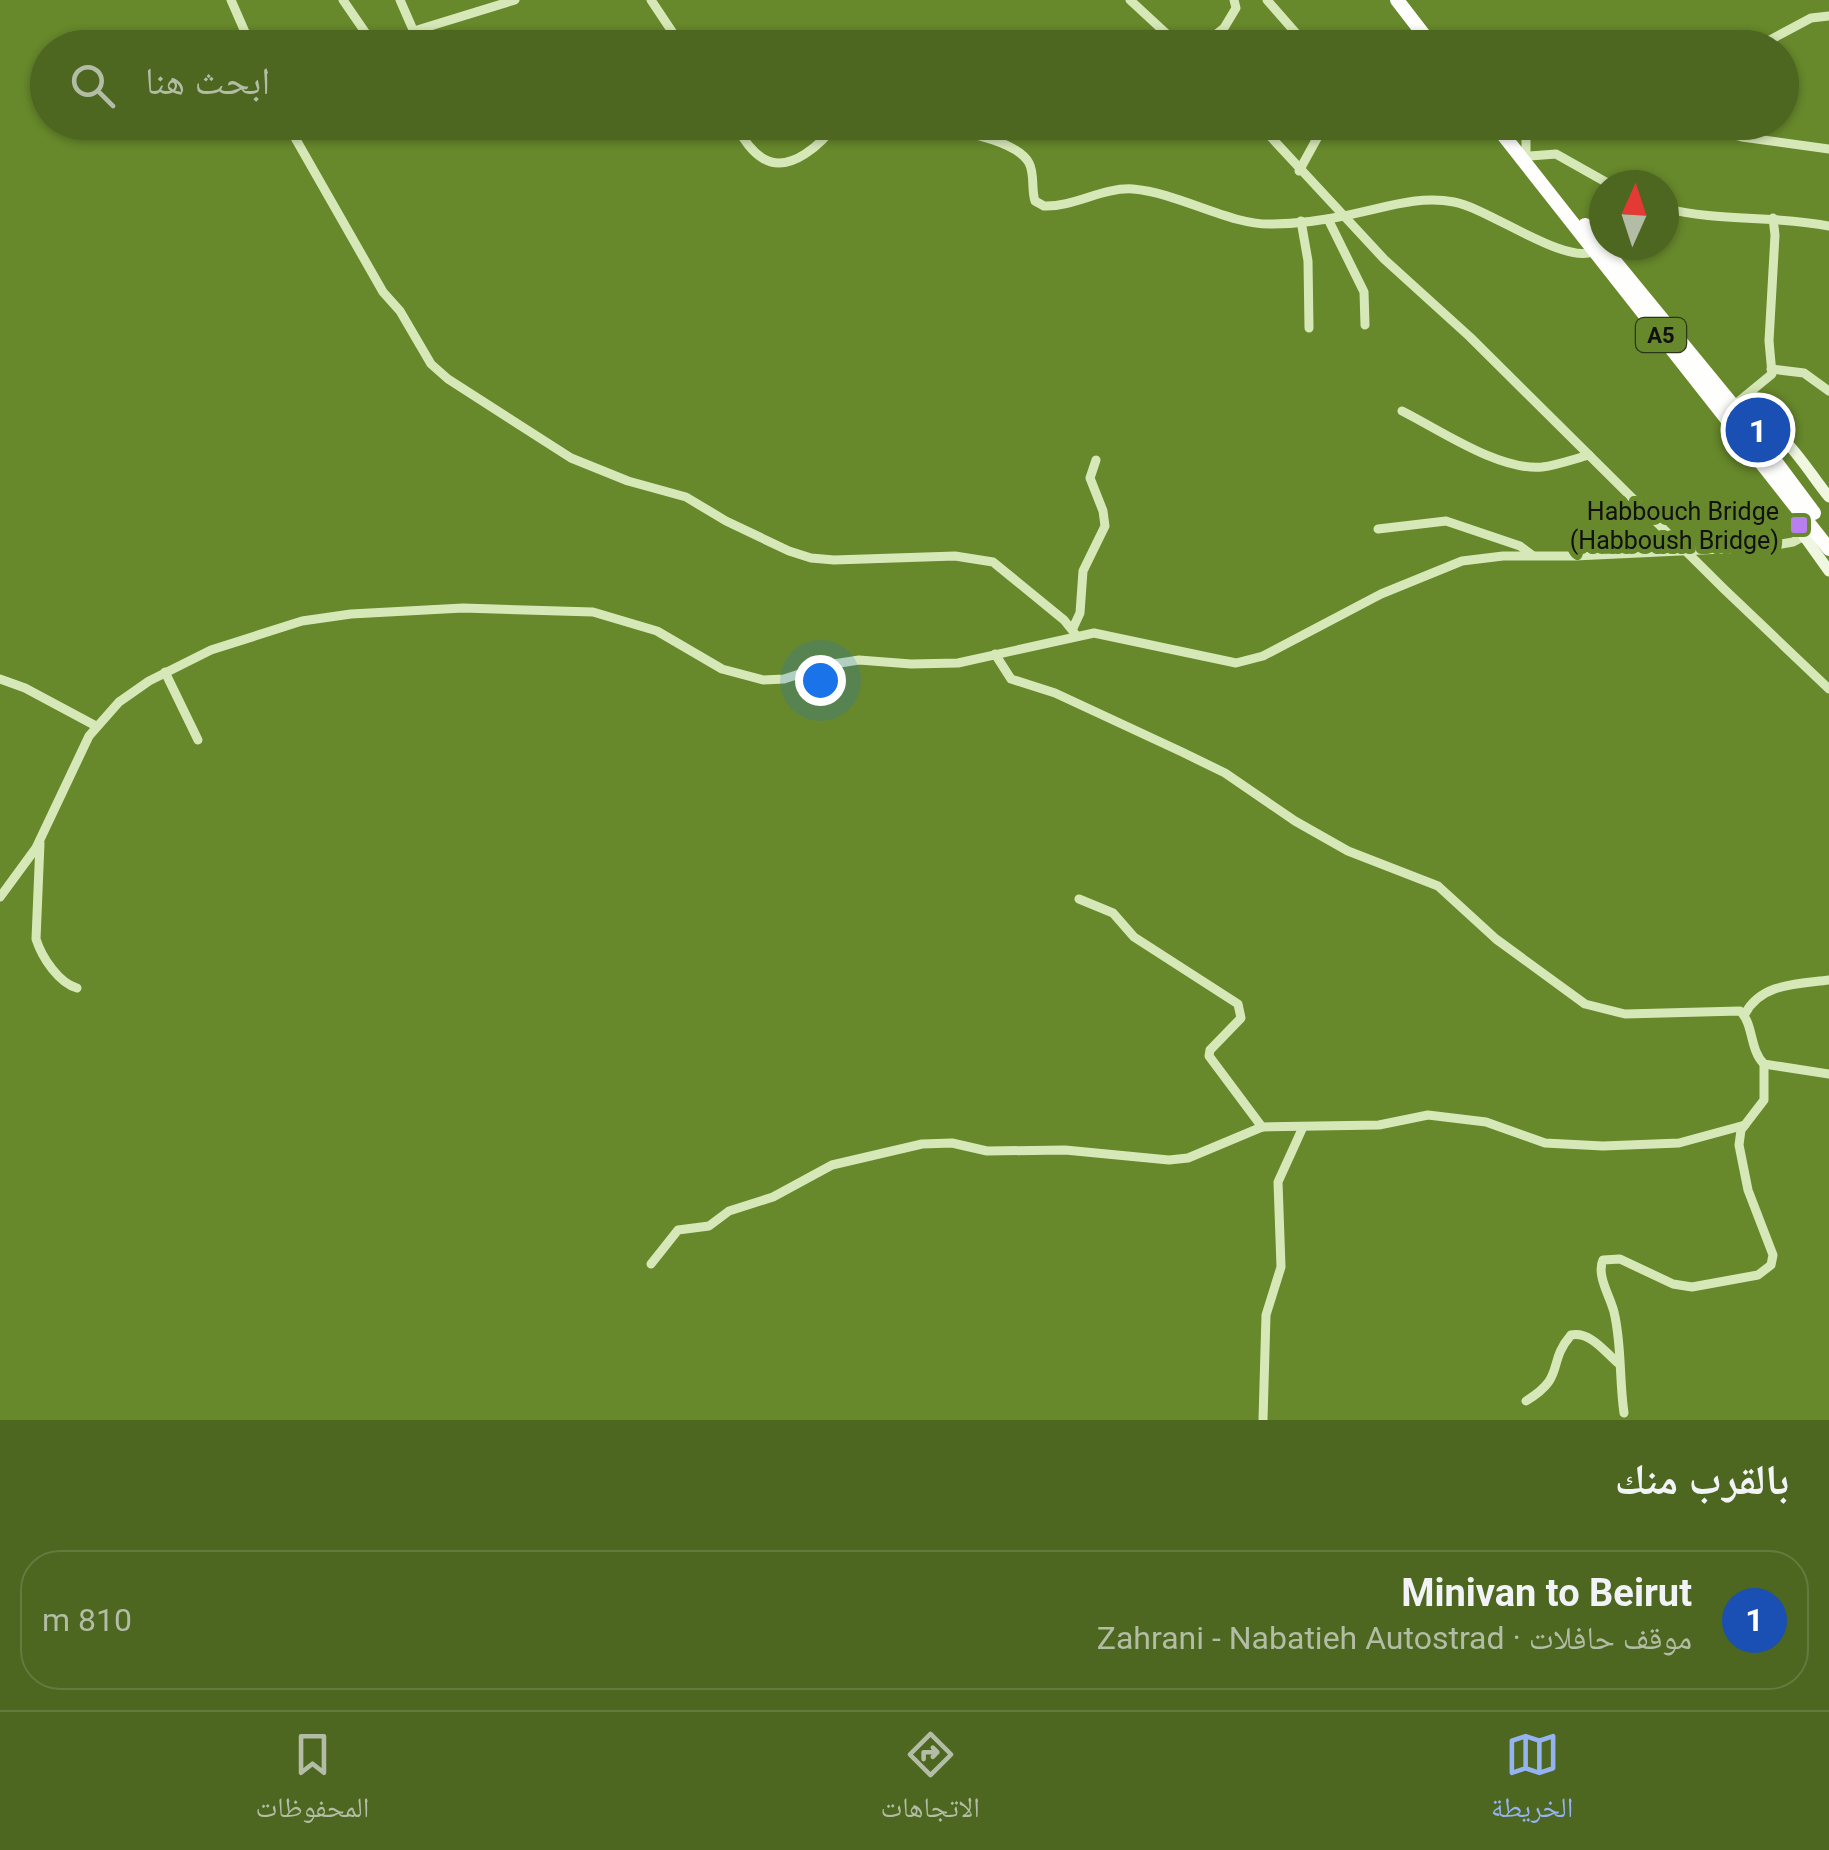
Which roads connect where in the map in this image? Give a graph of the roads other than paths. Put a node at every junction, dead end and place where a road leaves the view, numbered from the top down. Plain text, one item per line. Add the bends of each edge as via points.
1 (231, 0) edge
2 (343, 0) edge
3 (400, 0) edge
4 (515, 0) edge
5 (650, 0) edge
6 (1130, 0) edge
7 (1234, 0) edge
8 (1267, 0) edge
9 (1397, 0) edge
10 (1409, 0) edge
11 (1829, 16) edge
12 (244, 30) edge
13 (364, 30) edge
14 (414, 30) edge
15 (417, 30) edge
16 (671, 30) edge
17 (1162, 30) edge
18 (1222, 30) edge
19 (1293, 30) edge
20 (1420, 30) edge
21 (1432, 30) edge
22 (1789, 30) edge
23 (296, 140) edge
24 (744, 140) edge
25 (822, 140) edge
26 (994, 140) edge
27 (1272, 140) edge
28 (1316, 140) edge
29 (1510, 140) edge
30 (1516, 140) edge
31 (1528, 140) edge
32 (1764, 140) edge
33 (1829, 149) edge
34 (1530, 160) junction
35 (1300, 171) junction
36 (1589, 173) edge
37 (1551, 190) junction
38 (1679, 211) edge
39 (1344, 216) junction
40 (1772, 218) junction
41 (1328, 219) junction
42 (1301, 222) junction
43 (1829, 226) edge
44 (1589, 244) edge
45 (1589, 253) edge
46 (1601, 260) edge
47 (1366, 324) dead end
48 (1308, 328) dead end
49 (1772, 369) junction
50 (1829, 391) edge
51 (1733, 406) junction
52 (1402, 410) dead end
53 (1744, 418) junction
54 (1589, 454) junction
55 (1096, 460) dead end
56 (1829, 497) edge
57 (1378, 529) dead end
58 (1816, 533) edge
59 (1829, 548) edge
60 (1686, 551) junction
61 (1532, 555) junction
62 (1829, 571) edge
63 (1074, 632) junction
64 (995, 654) junction
65 (165, 672) junction
66 (0, 679) edge
67 (1829, 689) edge
68 (96, 726) junction
69 (198, 740) dead end
70 (40, 840) junction
71 (0, 897) edge
72 (1079, 899) dead end
73 (1829, 980) edge
74 (78, 988) dead end
75 (1745, 1014) junction
76 (1764, 1064) junction
77 (1829, 1074) edge
78 (1745, 1125) junction
79 (1262, 1127) junction
80 (1303, 1127) junction
81 (650, 1264) dead end
82 (1618, 1364) junction
83 (1526, 1401) dead end
84 (1624, 1413) dead end
85 (1263, 1420) edge

1 - 12 street
2 - 13 street
3 - 14 street
4 - 15 street
5 - 16 street
6 - 17 street
7 - 18 street
8 - 19 street
9 - 20 highway
10 - 21 highway
11 - 22 street
23 - 63 street via 431,364 572,458 686,497 811,558 980,558 1004,569
24 - 25 street via 771,162 803,155
26 - 42 street via 1030,165 1034,201 1044,206 1135,190 1252,223
27 - 35 street
28 - 35 street
29 - 34 highway, A5
30 - 34 highway, A5
31 - 34 street
32 - 33 street
34 - 36 street via 1556,154
34 - 37 highway, A5
35 - 39 street
37 - 44 highway, A5
37 - 51 highway, A5
38 - 40 street
39 - 41 street
39 - 45 street via 1421,199 1460,202 1574,254
39 - 54 street
40 - 43 street
40 - 49 street
41 - 42 street
41 - 47 street via 1364,292
42 - 48 street
46 - 58 highway, A5
49 - 50 street via 1804,373
49 - 51 street
51 - 53 highway, A5
52 - 54 street via 1518,465 1538,468
53 - 56 main road via 1772,429
53 - 58 highway, A5
54 - 60 street
55 - 63 street via 1090,478 1105,526 1082,570
57 - 61 street via 1442,520
58 - 59 highway, A5
58 - 60 street via 1765,546
58 - 62 main road
60 - 61 street
60 - 67 street
61 - 63 street via 1446,565 1242,662
63 - 64 street
64 - 65 street via 941,664 842,662 764,680 722,669 657,631 610,616 463,608 302,622
64 - 75 street via 1011,680 1226,773 1320,836 1438,886 1584,1004 1625,1014
65 - 68 street
65 - 69 street
66 - 68 street
68 - 70 street
70 - 71 street
70 - 74 street via 36,939 64,982
72 - 79 street via 1113,912 1143,944 1238,1004 1238,1024 1209,1056
73 - 75 street via 1767,991
75 - 76 street via 1754,1052
76 - 77 street
76 - 78 street via 1764,1100
78 - 80 street via 1680,1142 1603,1146 1545,1143 1486,1122 1428,1115 1380,1125
78 - 82 street via 1744,1174 1772,1265 1758,1275 1692,1287 1603,1260
79 - 80 street
79 - 81 street via 1169,1160 987,1151 952,1143 901,1148 832,1165 709,1226 678,1230
80 - 85 street via 1278,1182 1281,1267 1266,1315
82 - 83 street via 1591,1338 1571,1335 1550,1384
82 - 84 street

